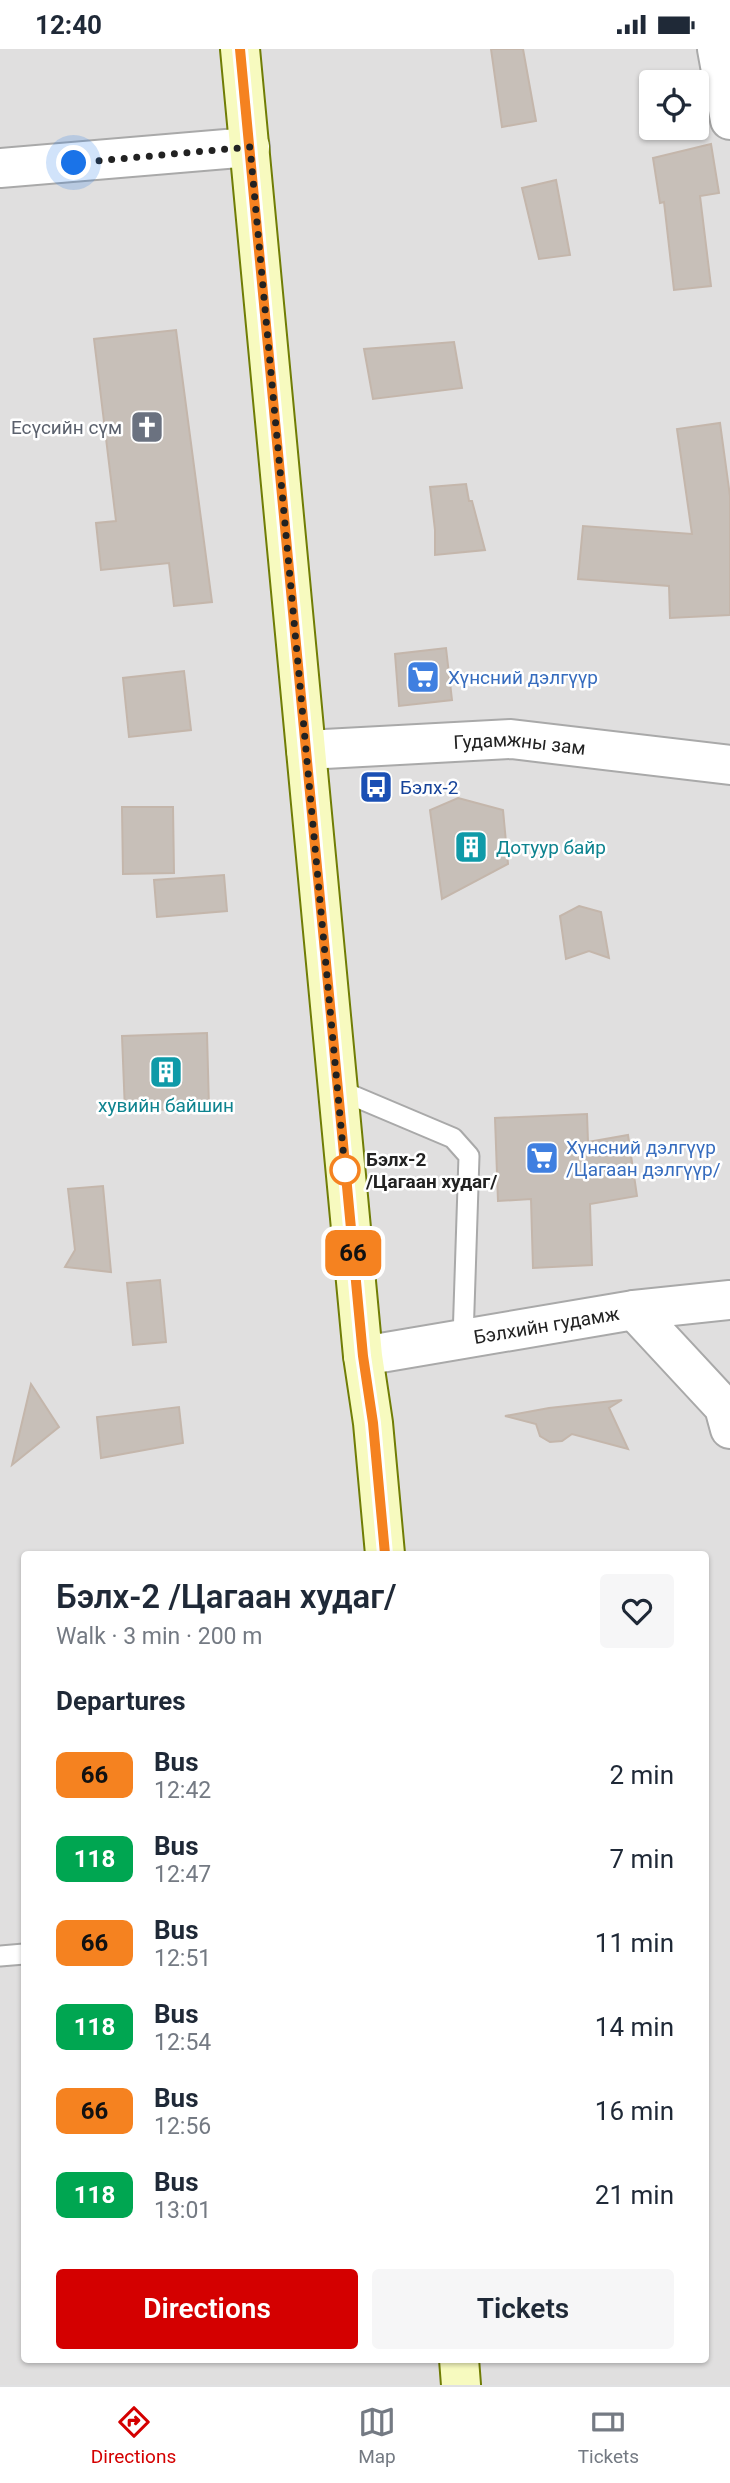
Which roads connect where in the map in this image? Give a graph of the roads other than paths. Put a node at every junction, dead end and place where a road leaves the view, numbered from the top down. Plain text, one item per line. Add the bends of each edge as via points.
1 (240, 49) edge
2 (718, 49) edge
3 (730, 120) edge
4 (250, 147) junction
5 (0, 168) edge
6 (306, 750) junction
7 (730, 765) edge
8 (337, 1089) junction
9 (730, 1300) edge
10 (634, 1310) junction
11 (463, 1339) junction
12 (363, 1356) junction
13 (730, 1429) edge
14 (385, 1551) edge
15 (21, 1954) edge
16 (0, 1956) edge
17 (459, 2363) edge
18 (461, 2385) edge

1 - 4 main road
2 - 3 street
4 - 5 street
4 - 6 main road
6 - 7 street, Гудамжны зам via 511,739
6 - 8 main road
8 - 11 lane via 453,1138 469,1156
8 - 12 main road
9 - 10 street, Бэлхийн гудамж
10 - 11 street, Бэлхийн гудамж
10 - 13 street via 724,1407
11 - 12 street, Бэлхийн гудамж
12 - 14 main road
15 - 16 lane
17 - 18 main road

